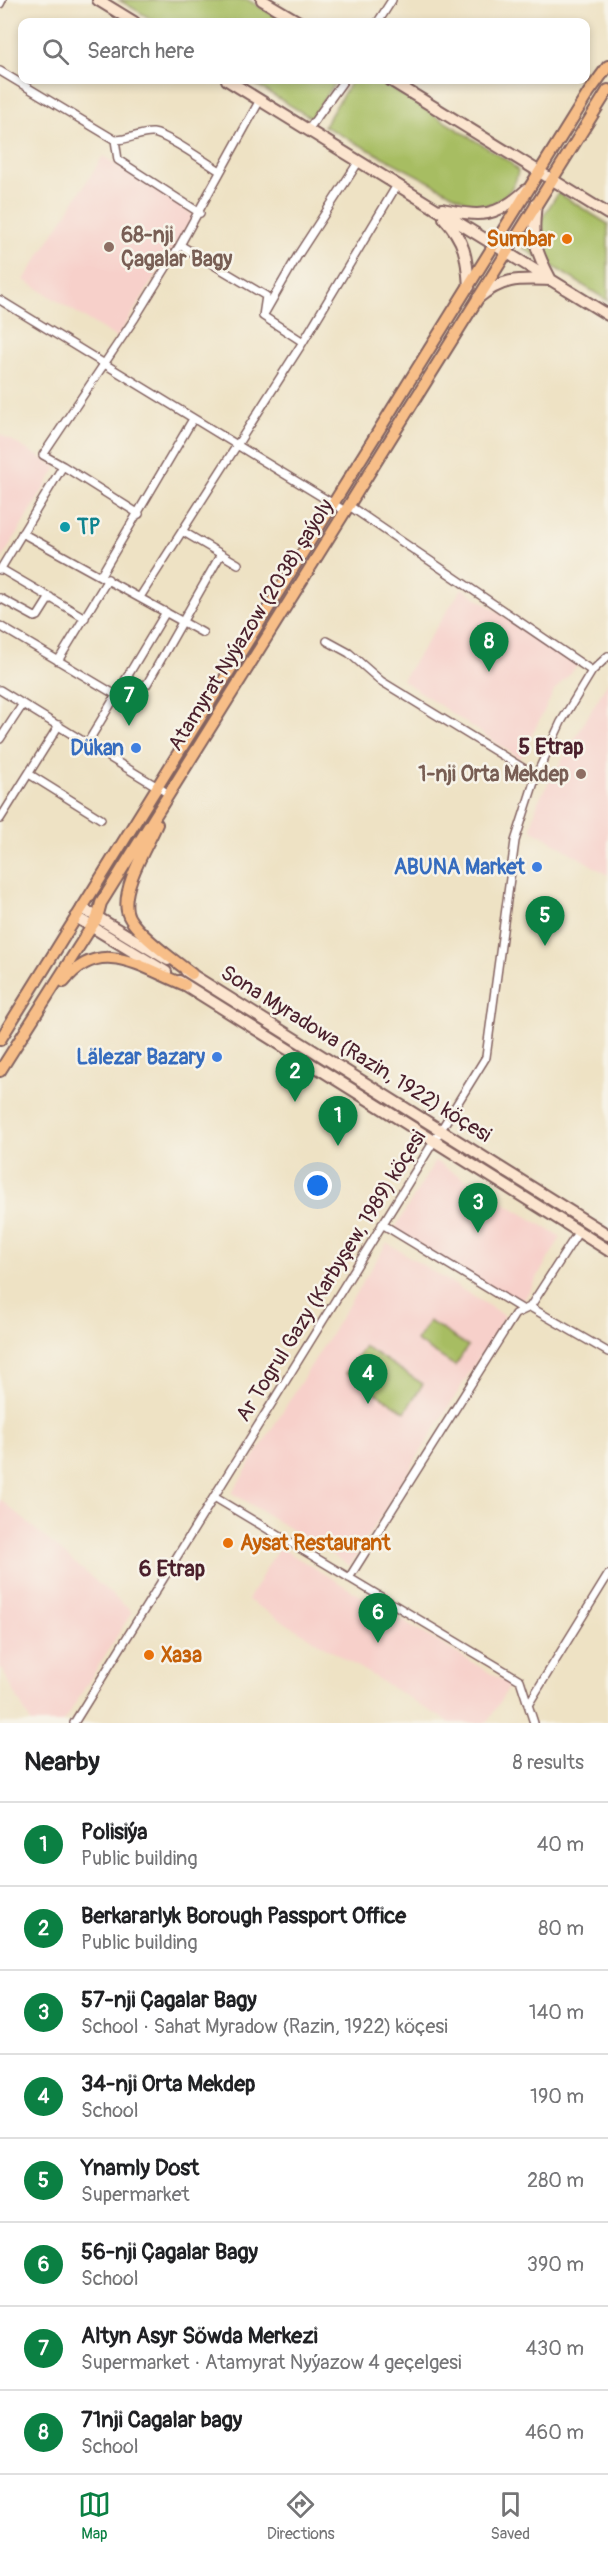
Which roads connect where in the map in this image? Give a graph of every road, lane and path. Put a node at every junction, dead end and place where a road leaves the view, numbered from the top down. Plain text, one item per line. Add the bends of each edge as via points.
1 (98, 0) edge
2 (262, 0) edge
3 (392, 0) edge
4 (127, 18) edge
5 (292, 18) edge
6 (381, 18) edge
7 (608, 66) edge
8 (0, 71) edge
9 (18, 82) edge
10 (22, 84) edge
11 (234, 84) edge
12 (341, 84) edge
13 (397, 84) edge
14 (608, 90) edge
15 (260, 100) junction
16 (308, 130) junction
17 (116, 140) junction
18 (359, 161) junction
19 (220, 171) junction
20 (540, 172) junction
21 (551, 179) junction
22 (532, 184) junction
23 (398, 185) junction
24 (537, 201) junction
25 (433, 207) junction
26 (200, 213) junction
27 (608, 214) edge
28 (180, 245) junction
29 (495, 245) junction
30 (506, 251) junction
31 (552, 280) junction
32 (469, 287) junction
33 (0, 300) edge
34 (476, 300) junction
35 (608, 315) edge
36 (263, 316) junction
37 (303, 342) junction
38 (104, 363) junction
39 (193, 419) junction
40 (237, 446) junction
41 (63, 466) junction
42 (333, 504) junction
43 (346, 508) junction
44 (139, 514) junction
45 (182, 531) junction
46 (22, 533) junction
47 (221, 554) junction
48 (238, 564) dead end
49 (1, 570) edge
50 (105, 577) junction
51 (50, 597) junction
52 (141, 597) junction
53 (0, 598) edge
54 (166, 612) junction
55 (85, 618) junction
56 (183, 622) junction
57 (0, 626) edge
58 (203, 633) dead end
59 (327, 641) dead end
60 (608, 656) edge
61 (58, 660) junction
62 (592, 671) junction
63 (127, 678) junction
64 (0, 690) edge
65 (116, 695) junction
66 (23, 704) junction
67 (59, 725) junction
68 (0, 739) edge
69 (88, 742) junction
70 (28, 774) junction
71 (536, 776) junction
72 (158, 787) junction
73 (169, 794) junction
74 (0, 819) edge
75 (101, 819) dead end
76 (79, 913) junction
77 (94, 922) junction
78 (192, 975) junction
79 (185, 985) junction
80 (0, 1040) edge
81 (0, 1045) edge
82 (12, 1052) junction
83 (0, 1071) edge
84 (441, 1129) junction
85 (435, 1140) junction
86 (382, 1224) junction
87 (579, 1231) junction
88 (608, 1235) edge
89 (608, 1250) edge
90 (526, 1308) junction
91 (608, 1352) edge
92 (214, 1497) junction
93 (608, 1575) edge
94 (349, 1578) junction
95 (528, 1705) junction
96 (74, 1723) edge
97 (534, 1723) edge

1 - 4 main road
2 - 5 main road
3 - 6 street
7 - 20 main road, Atamyrat Nyýazow (2038) şaýoly
8 - 9 street
10 - 17 street
11 - 15 main road
12 - 16 street
13 - 20 main road
14 - 21 main road, Atamyrat Nyýazow (2038) şaýoly
15 - 16 main road
15 - 19 street
16 - 18 main road
17 - 19 street via 152,133
17 - 26 street via 118,160
18 - 23 main road
18 - 36 street
19 - 26 street
20 - 21 main road
20 - 22 main road, Atamyrat Nyýazow (2038) şaýoly
21 - 24 main road, Atamyrat Nyýazow (2038) şaýoly
21 - 27 main road
22 - 25 main road via 494,213
22 - 29 main road, Atamyrat Nyýazow (2038) şaýoly
23 - 25 main road
23 - 37 street
24 - 30 main road, Atamyrat Nyýazow (2038) şaýoly
24 - 31 main road, Atamyrat Nyýazow (2038) şaýoly via 533,240
25 - 29 main road
25 - 32 main road via 462,242
26 - 28 street
28 - 36 street via 266,296
28 - 38 street
29 - 30 main road
29 - 32 main road, Atamyrat Nyýazow (2038) şaýoly
30 - 31 main road
30 - 34 main road, Atamyrat Nyýazow (2038) şaýoly
31 - 34 main road via 509,280
31 - 35 main road
32 - 42 main road, Atamyrat Nyýazow (2038) şaýoly
33 - 38 street
34 - 43 main road, Atamyrat Nyýazow (2038) şaýoly
36 - 37 street
37 - 40 street
38 - 39 street
38 - 41 street via 43,455
39 - 40 street
39 - 44 street
40 - 42 street
40 - 45 street
41 - 44 street
41 - 46 street
42 - 43 street
42 - 72 main road, Atamyrat Nyýazow (2038) şaýoly
43 - 62 street
43 - 73 main road, Atamyrat Nyýazow (2038) şaýoly
44 - 50 street
45 - 47 street
45 - 52 street
46 - 49 street
46 - 50 street
47 - 48 street
47 - 56 street
49 - 51 street
50 - 52 street
50 - 55 street
51 - 53 street via 35,617
51 - 55 street
52 - 54 street
54 - 56 street
54 - 63 street
55 - 61 street
56 - 58 street
56 - 63 street via 147,684
57 - 61 street
59 - 71 street via 349,653 381,681
60 - 62 street, Ar Togrul Gazy (Karbyşew, 1989) köçesi
61 - 65 street
62 - 71 street, Ar Togrul Gazy (Karbyşew, 1989) köçesi via 561,722
63 - 65 street
64 - 66 street
65 - 69 street
66 - 67 street
66 - 68 street
67 - 69 street
67 - 70 street
69 - 72 street
70 - 74 street
70 - 75 street
71 - 84 street, Ar Togrul Gazy (Karbyşew, 1989) köçesi via 515,841 486,1057
72 - 73 street
72 - 76 main road, Atamyrat Nyýazow (2038) şaýoly
73 - 77 main road, Atamyrat Nyýazow (2038) şaýoly via 101,903
73 - 78 main road via 128,890 127,911 149,941
76 - 77 main road, Sona Myradowa (Razin, 1922) köçesi
76 - 80 main road, Atamyrat Nyýazow (2038) şaýoly
77 - 78 main road, Sona Myradowa (Razin, 1922) köçesi
77 - 79 main road
77 - 82 main road, Atamyrat Nyýazow (2038) şaýoly
78 - 84 main road, Sona Myradowa (Razin, 1922) köçesi
79 - 82 main road via 125,959 98,957 75,968
79 - 85 main road
81 - 82 street
82 - 83 main road, Atamyrat Nyýazow (2038) şaýoly
84 - 85 street, Ar Togrul Gazy (Karbyşew, 1989) köçesi
84 - 88 main road, Sona Myradowa (Razin, 1922) köçesi
85 - 86 street, Ar Togrul Gazy (Karbyşew, 1989) köçesi
85 - 87 main road
86 - 90 street
86 - 92 street, Ar Togrul Gazy (Karbyşew, 1989) köçesi
87 - 89 main road
87 - 90 street
90 - 91 street
90 - 94 street via 515,1314
92 - 94 street
92 - 96 street, Ar Togrul Gazy (Karbyşew, 1989) köçesi
93 - 95 street
94 - 95 street via 520,1680
95 - 97 street

